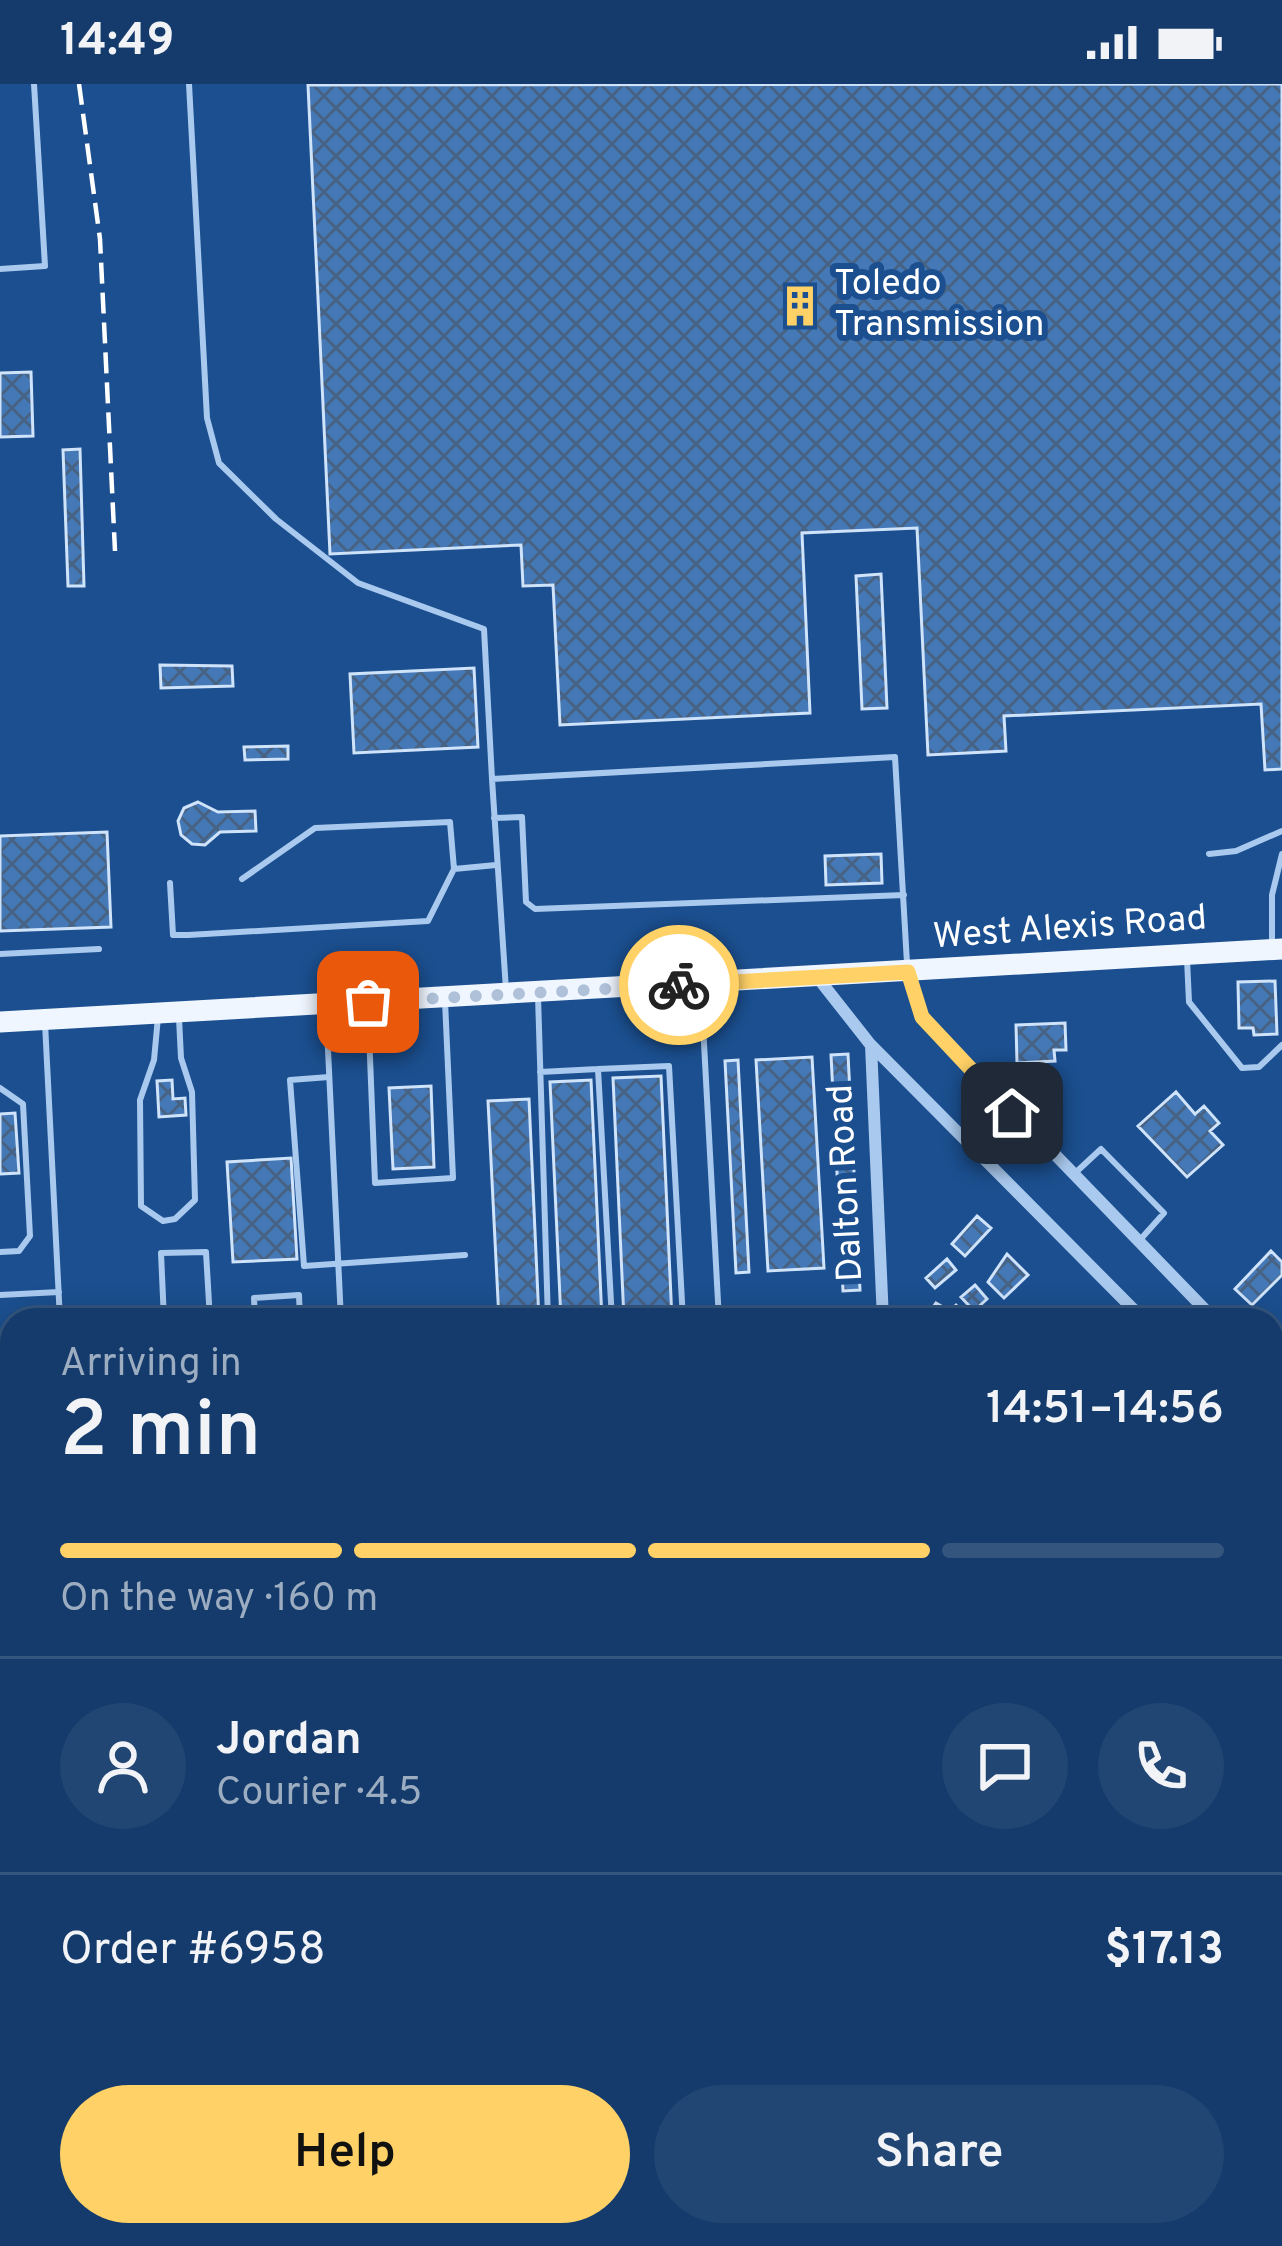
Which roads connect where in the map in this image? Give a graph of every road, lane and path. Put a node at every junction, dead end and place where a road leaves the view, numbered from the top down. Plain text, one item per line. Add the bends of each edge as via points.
1 (34, 84) edge
2 (188, 84) edge
3 (0, 268) edge
4 (492, 779) junction
5 (494, 818) junction
6 (1282, 831) edge
7 (1209, 854) dead end
8 (1282, 854) edge
9 (496, 865) junction
10 (454, 869) junction
11 (242, 879) dead end
12 (170, 883) dead end
13 (904, 895) junction
14 (99, 949) dead end
15 (1277, 950) edge
16 (0, 954) edge
17 (1186, 955) junction
18 (908, 972) junction
19 (818, 978) junction
20 (701, 984) junction
21 (538, 993) junction
22 (506, 994) junction
23 (445, 998) junction
24 (368, 1002) junction
25 (326, 1005) junction
26 (169, 1013) junction
27 (44, 1020) junction
28 (0, 1022) edge
29 (871, 1044) junction
30 (1282, 1046) edge
31 (598, 1069) junction
32 (540, 1072) junction
33 (329, 1077) junction
34 (0, 1088) edge
35 (1071, 1176) junction
36 (1139, 1241) junction
37 (0, 1252) edge
38 (465, 1256) dead end
39 (338, 1264) junction
40 (59, 1292) junction
41 (0, 1295) edge
42 (60, 1308) edge
43 (163, 1308) edge
44 (209, 1308) edge
45 (254, 1308) edge
46 (300, 1308) edge
47 (340, 1308) edge
48 (548, 1308) edge
49 (612, 1308) edge
50 (682, 1308) edge
51 (718, 1308) edge
52 (882, 1308) edge
53 (1132, 1308) edge
54 (1203, 1308) edge

1 - 3 lane via 45,266
2 - 4 lane via 207,418 219,463 358,583 484,629
4 - 5 lane
4 - 13 lane via 895,757
5 - 9 lane
5 - 13 lane via 521,817 526,902 535,909
6 - 7 lane
8 - 15 lane via 1272,896
9 - 10 lane
9 - 22 lane
10 - 11 lane via 450,822 315,828
10 - 12 lane via 428,921 188,935 173,935
13 - 18 lane
14 - 16 lane
15 - 17 main road, West Alexis Road
17 - 18 main road, West Alexis Road
17 - 30 lane via 1189,1002 1242,1068 1259,1066
18 - 19 main road, West Alexis Road
18 - 35 street via 922,1017
19 - 20 main road, West Alexis Road
19 - 29 street
20 - 21 main road, West Alexis Road
20 - 51 lane
21 - 22 main road, West Alexis Road
21 - 32 lane
22 - 23 main road, West Alexis Road
23 - 24 main road, West Alexis Road
23 - 24 lane via 453,1178 375,1183
24 - 25 main road, West Alexis Road
25 - 26 main road, West Alexis Road
25 - 33 lane
26 - 26 lane via 140,1100 141,1206 163,1221 195,1200 192,1092
26 - 27 main road, West Alexis Road
27 - 28 main road, West Alexis Road
27 - 40 lane
29 - 52 street, Dalton Road
29 - 53 street
31 - 32 lane
31 - 49 lane
31 - 50 lane via 669,1066
32 - 48 lane
33 - 39 lane
33 - 39 lane via 290,1080 304,1266
34 - 37 lane via 23,1104 30,1236 19,1251
35 - 36 street
35 - 36 lane via 1101,1149 1164,1213
36 - 54 street
38 - 39 lane
39 - 47 lane
40 - 41 lane
40 - 42 lane
43 - 44 lane via 161,1253 206,1252
45 - 46 lane via 254,1298 299,1295

